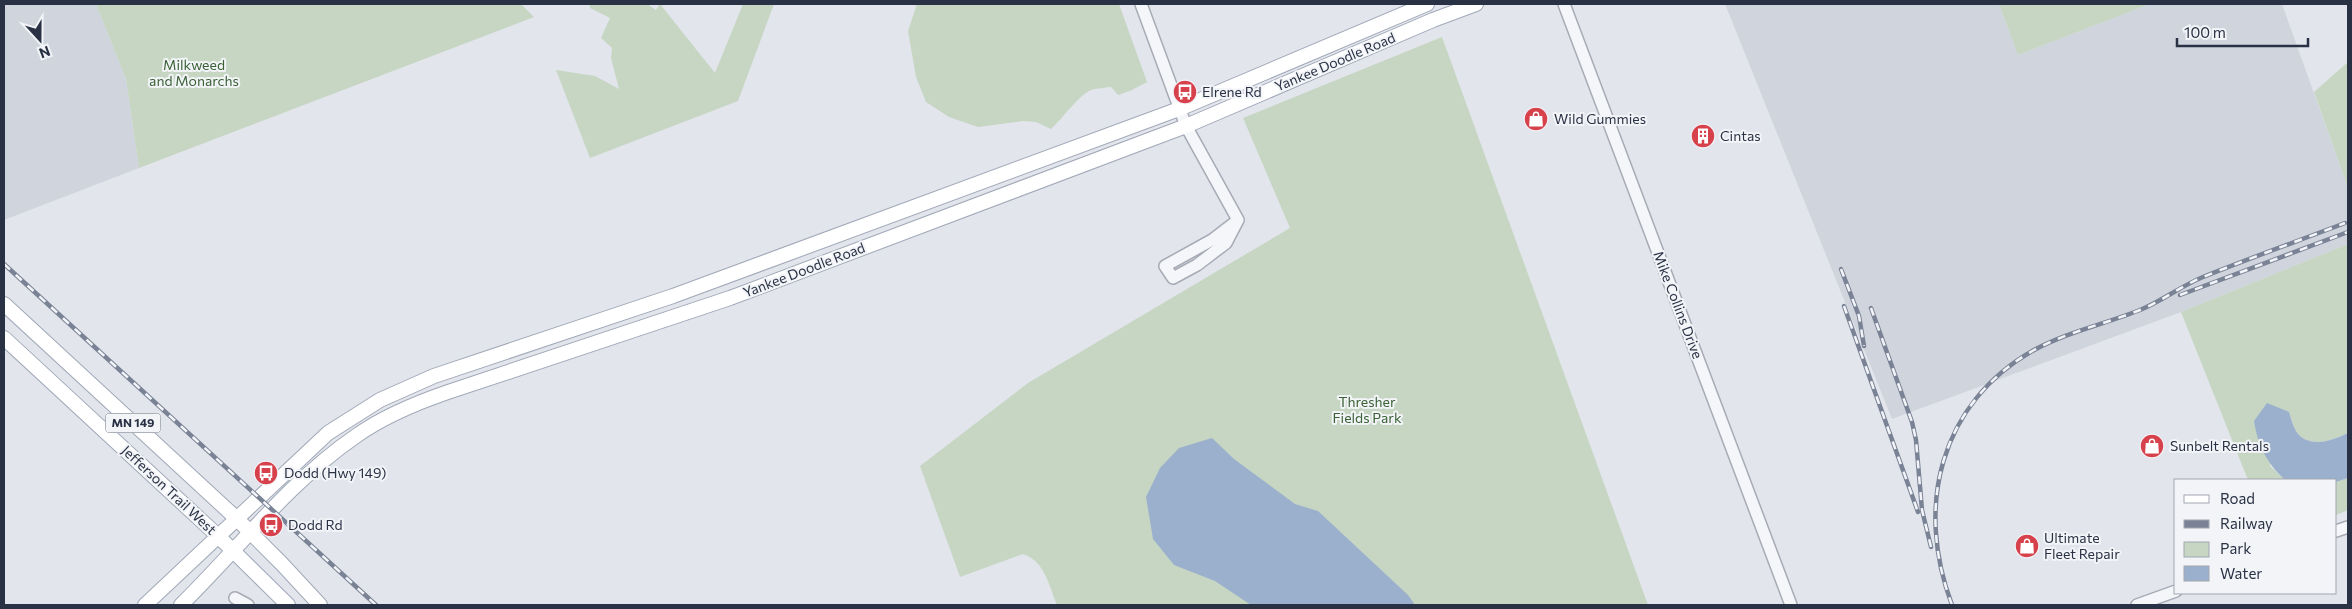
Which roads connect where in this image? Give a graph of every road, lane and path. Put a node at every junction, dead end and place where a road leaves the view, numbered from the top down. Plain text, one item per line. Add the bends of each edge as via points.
1 (1140, 4) edge
2 (1426, 4) edge
3 (1462, 4) edge
4 (1476, 4) edge
5 (1564, 4) edge
6 (1433, 20) junction
7 (1179, 109) junction
8 (1186, 126) junction
9 (1238, 220) junction
10 (772, 260) junction
11 (4, 304) edge
12 (601, 320) junction
13 (624, 333) junction
14 (4, 338) edge
15 (448, 392) junction
16 (236, 518) junction
17 (250, 533) junction
18 (218, 536) junction
19 (232, 550) junction
20 (2174, 592) edge
21 (235, 598) dead end
22 (145, 605) edge
23 (181, 605) edge
24 (248, 605) edge
25 (288, 605) edge
26 (320, 605) edge
27 (1791, 605) edge
28 (2137, 605) edge

1 - 7 street
2 - 7 main road, Yankee Doodle Road
3 - 6 main road
4 - 6 main road, Yankee Doodle Road
5 - 27 street, Mike Collins Drive
6 - 8 main road, Yankee Doodle Road
7 - 8 street
7 - 10 main road, Yankee Doodle Road
8 - 9 street
8 - 13 main road, Yankee Doodle Road via 730,298
9 - 9 street via 1212,240 1165,266 1173,278 1197,266 1226,243
10 - 12 main road, Yankee Doodle Road
10 - 13 main road via 770,267 637,317 625,325
11 - 16 main road, Jefferson Trail West / MN 149
12 - 15 main road via 603,326 595,333 452,386
12 - 16 main road, Yankee Doodle Road via 434,376 380,400 324,436
13 - 15 main road, Yankee Doodle Road
14 - 18 main road, Jefferson Trail West / MN 149
15 - 17 main road, Yankee Doodle Road via 405,408 355,437 319,466
16 - 17 main road, Jefferson Trail West / MN 149
16 - 18 main road, Yankee Doodle Road
17 - 19 main road, Yankee Doodle Road
17 - 26 main road, Jefferson Trail West / MN 149
18 - 19 main road, Jefferson Trail West / MN 149
18 - 22 main road, Yankee Doodle Road
19 - 23 main road, Yankee Doodle Road
19 - 25 main road, Jefferson Trail West / MN 149
20 - 28 street
21 - 24 street

